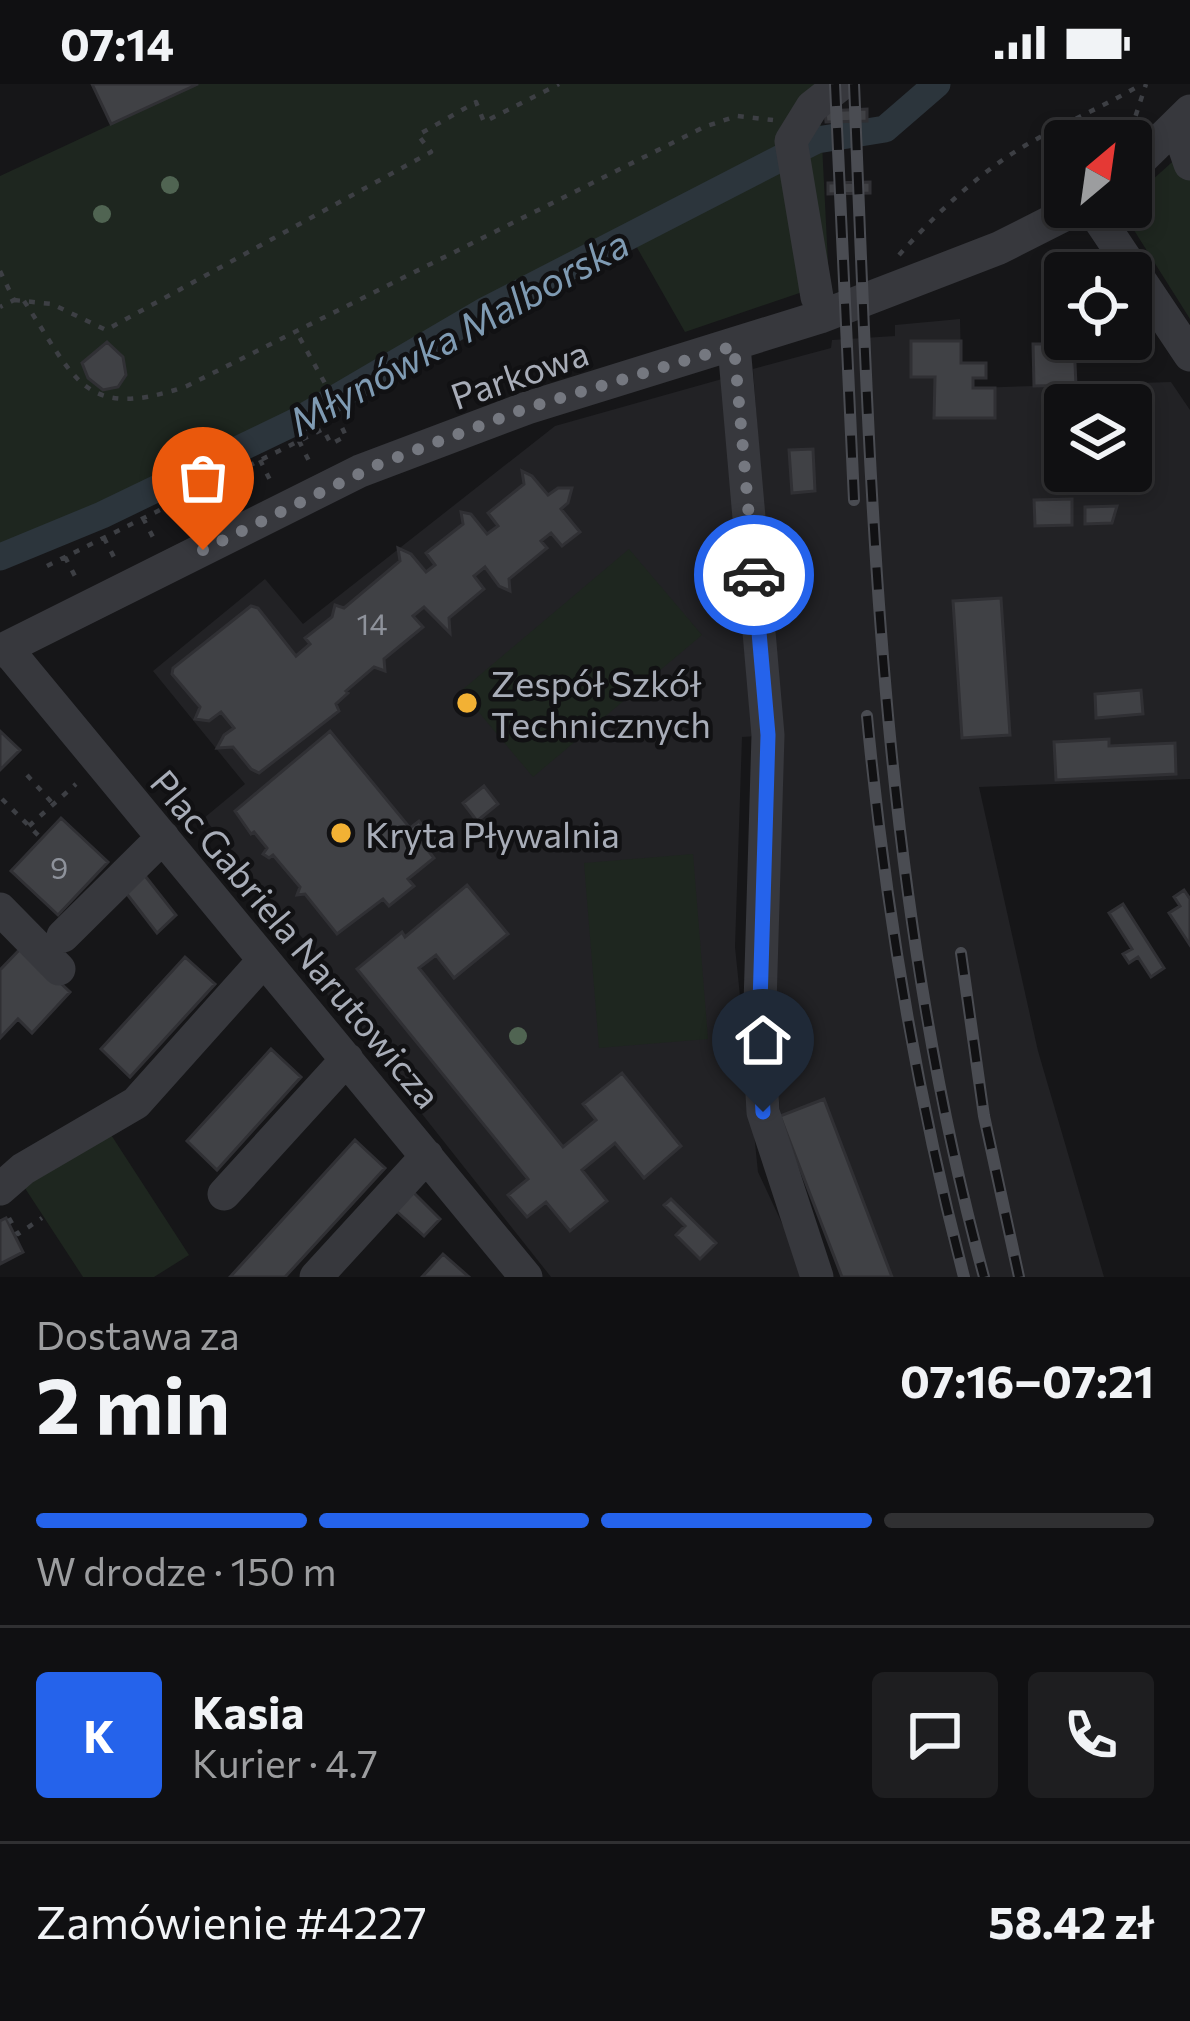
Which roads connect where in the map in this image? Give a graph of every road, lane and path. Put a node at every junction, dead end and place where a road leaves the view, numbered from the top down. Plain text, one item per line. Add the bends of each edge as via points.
1 (559, 84) edge
2 (841, 84) edge
3 (1144, 84) edge
4 (1184, 118) edge
5 (1137, 120) edge
6 (794, 131) junction
7 (1152, 139) edge
8 (1190, 164) edge
9 (1044, 225) edge
10 (1105, 228) edge
11 (887, 267) dead end
12 (0, 272) edge
13 (817, 297) dead end
14 (14, 300) junction
15 (24, 301) junction
16 (0, 307) edge
17 (296, 331) junction
18 (734, 346) junction
19 (1190, 355) edge
20 (299, 441) junction
21 (260, 460) junction
22 (313, 468) dead end
23 (221, 479) junction
24 (274, 488) dead end
25 (182, 499) junction
26 (235, 506) dead end
27 (143, 518) junction
28 (196, 525) dead end
29 (104, 538) junction
30 (157, 544) dead end
31 (65, 557) junction
32 (117, 563) dead end
33 (47, 566) dead end
34 (78, 582) dead end
35 (3, 650) edge
36 (27, 775) dead end
37 (76, 784) dead end
38 (2, 799) edge
39 (54, 805) junction
40 (29, 826) junction
41 (163, 837) junction
42 (43, 840) dead end
43 (0, 909) edge
44 (264, 960) junction
45 (346, 1059) junction
46 (427, 1156) junction
47 (0, 1189) edge
48 (224, 1194) dead end
49 (0, 1218) edge
50 (42, 1218) dead end
51 (316, 1277) edge
52 (526, 1277) edge
53 (817, 1277) edge

1 - 15 path via 484,122 476,102 418,135 431,152 106,330 52,304
2 - 6 street
3 - 5 path
3 - 11 path via 981,177
4 - 7 street
4 - 8 street
6 - 13 street via 790,149
6 - 17 path via 763,117 704,127
9 - 18 street, Parkowa
10 - 19 street
12 - 14 path
14 - 15 path
14 - 16 path
15 - 17 path via 86,388 116,401 187,386
17 - 20 path via 346,436 331,444 323,429
18 - 35 street, Parkowa via 527,408 360,471
18 - 53 street via 768,735 763,1112
20 - 21 path
20 - 22 path
21 - 23 path
21 - 24 path
23 - 25 path
23 - 26 path
25 - 27 path
25 - 28 path
27 - 29 path
27 - 30 path
29 - 31 path
29 - 32 path
31 - 33 path
31 - 34 path
35 - 41 street, Plac Gabriela Narutowicza
36 - 39 path
37 - 39 path
38 - 40 path
39 - 40 path
40 - 42 path
41 - 43 street via 61,952
41 - 44 street, Plac Gabriela Narutowicza
44 - 45 street, Plac Gabriela Narutowicza
44 - 47 street via 136,1103
45 - 46 street, Plac Gabriela Narutowicza
45 - 48 street
46 - 51 street
46 - 52 street, Plac Gabriela Narutowicza
49 - 50 path via 7,1215 17,1234

